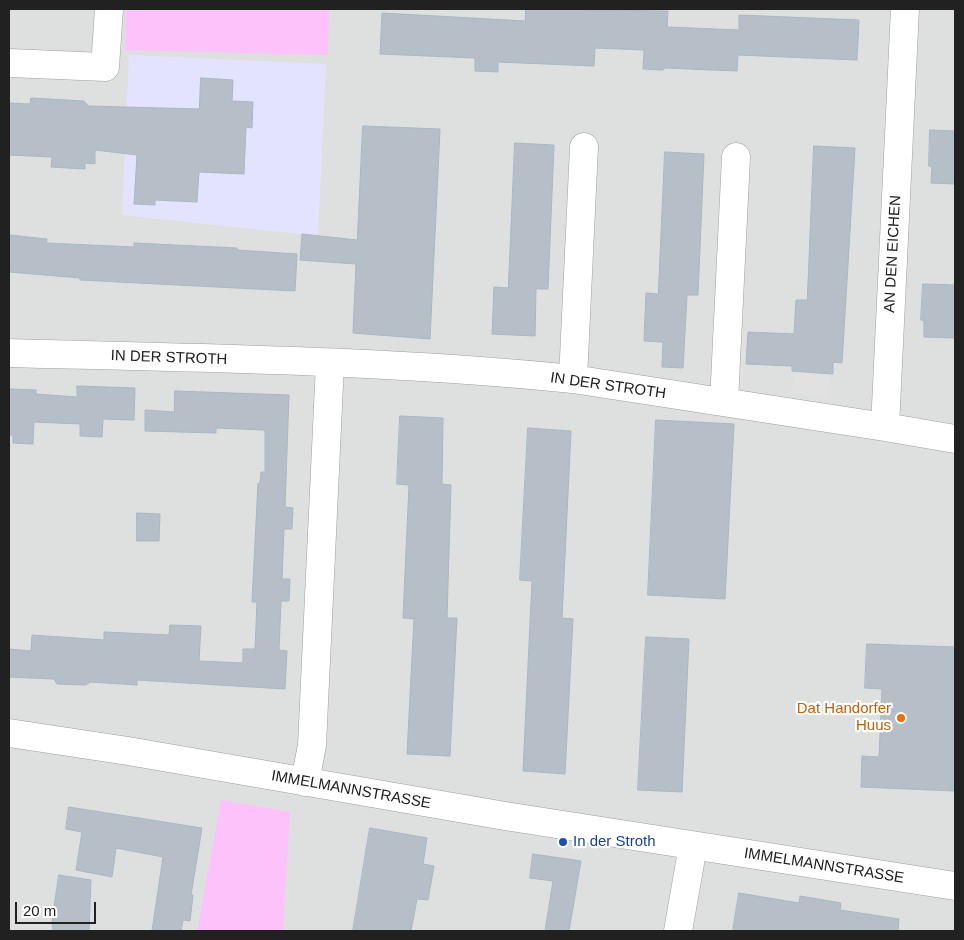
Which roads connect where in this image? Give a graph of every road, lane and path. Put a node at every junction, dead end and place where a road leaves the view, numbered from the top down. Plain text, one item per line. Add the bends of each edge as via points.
1 (109, 9) edge
2 (905, 9) edge
3 (9, 63) edge
4 (584, 147) dead end
5 (736, 157) dead end
6 (9, 353) edge
7 (330, 364) junction
8 (573, 379) junction
9 (724, 402) junction
10 (885, 427) junction
11 (955, 439) edge
12 (9, 733) edge
13 (305, 782) junction
14 (693, 846) junction
15 (955, 886) edge
16 (678, 931) edge

1 - 3 street via 105,67
2 - 10 street, AN DEN EICHEN
4 - 8 street
5 - 9 street
6 - 7 street, IN DER STROTH
7 - 8 street, IN DER STROTH
7 - 13 street via 312,745
8 - 9 street, IN DER STROTH
9 - 10 street, IN DER STROTH
10 - 11 street
12 - 13 street, IMMELMANNSTRASSE
13 - 14 street, IMMELMANNSTRASSE
14 - 15 street, IMMELMANNSTRASSE
14 - 16 street

